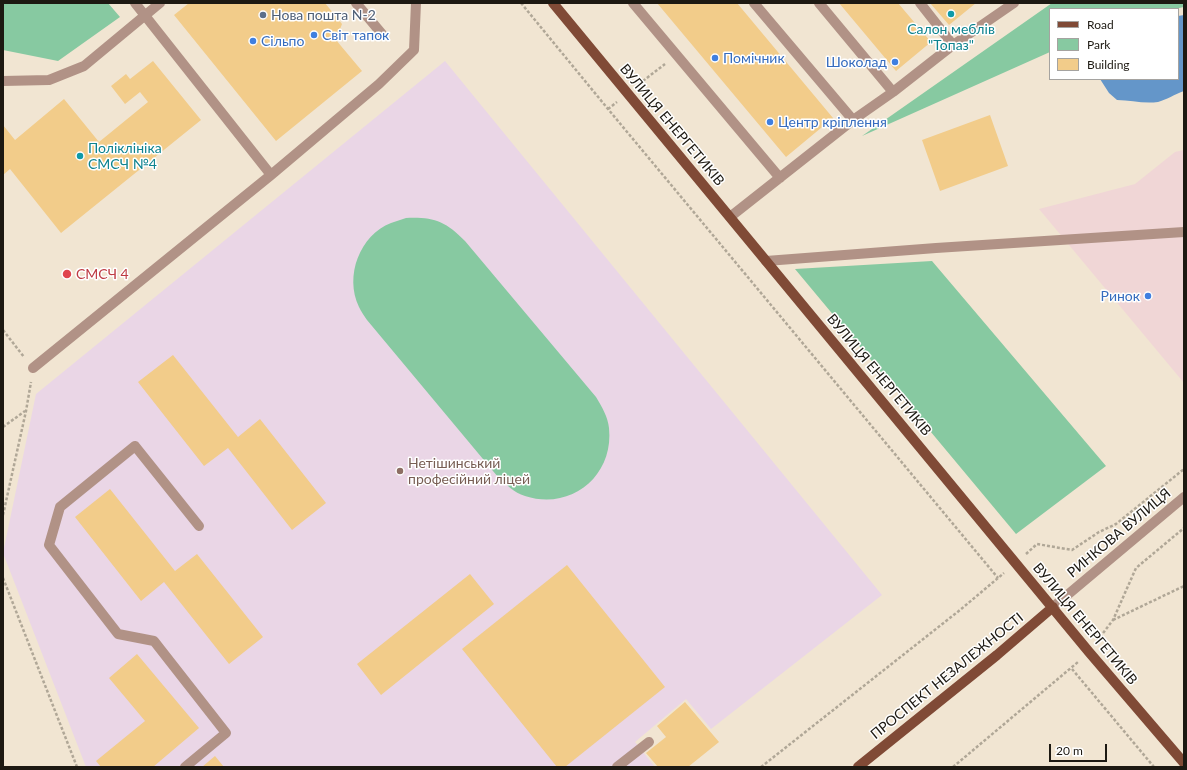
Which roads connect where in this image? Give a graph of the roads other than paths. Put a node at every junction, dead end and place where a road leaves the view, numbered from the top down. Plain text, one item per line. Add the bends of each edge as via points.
1 (135, 3) edge
2 (160, 3) edge
3 (356, 3) edge
4 (416, 3) edge
5 (554, 3) edge
6 (633, 3) edge
7 (754, 3) edge
8 (819, 3) edge
9 (920, 3) edge
10 (1007, 5) edge
11 (145, 15) junction
12 (382, 34) dead end
13 (953, 45) junction
14 (3, 81) edge
15 (893, 92) junction
16 (853, 120) junction
17 (271, 175) junction
18 (780, 178) junction
19 (730, 217) junction
20 (1184, 232) edge
21 (766, 261) junction
22 (33, 368) road end
23 (1184, 497) edge
24 (200, 526) dead end
25 (1053, 607) junction
26 (649, 742) dead end
27 (1184, 763) edge
28 (185, 767) edge
29 (617, 767) edge
30 (858, 767) edge

1 - 11 lane
2 - 11 lane
3 - 12 lane
4 - 17 lane via 414,50 380,84
5 - 19 main road, ВУЛИЦЯ ЕНЕРГЕТИКІВ
6 - 18 lane
7 - 16 lane
8 - 15 lane
9 - 13 lane
10 - 13 lane
11 - 14 lane via 84,66 49,80
11 - 17 lane
13 - 15 lane
15 - 16 lane
16 - 18 lane
17 - 22 lane
18 - 19 lane
19 - 21 main road, ВУЛИЦЯ ЕНЕРГЕТИКІВ
20 - 21 lane
21 - 25 main road, ВУЛИЦЯ ЕНЕРГЕТИКІВ
23 - 25 lane, РИНКОВА ВУЛИЦЯ
24 - 28 lane via 135,446 60,507 49,544 118,634 154,641 226,733
25 - 27 main road, ВУЛИЦЯ ЕНЕРГЕТИКІВ
25 - 30 main road, ПРОСПЕКТ НЕЗАЛЕЖНОСТІ
26 - 29 lane

